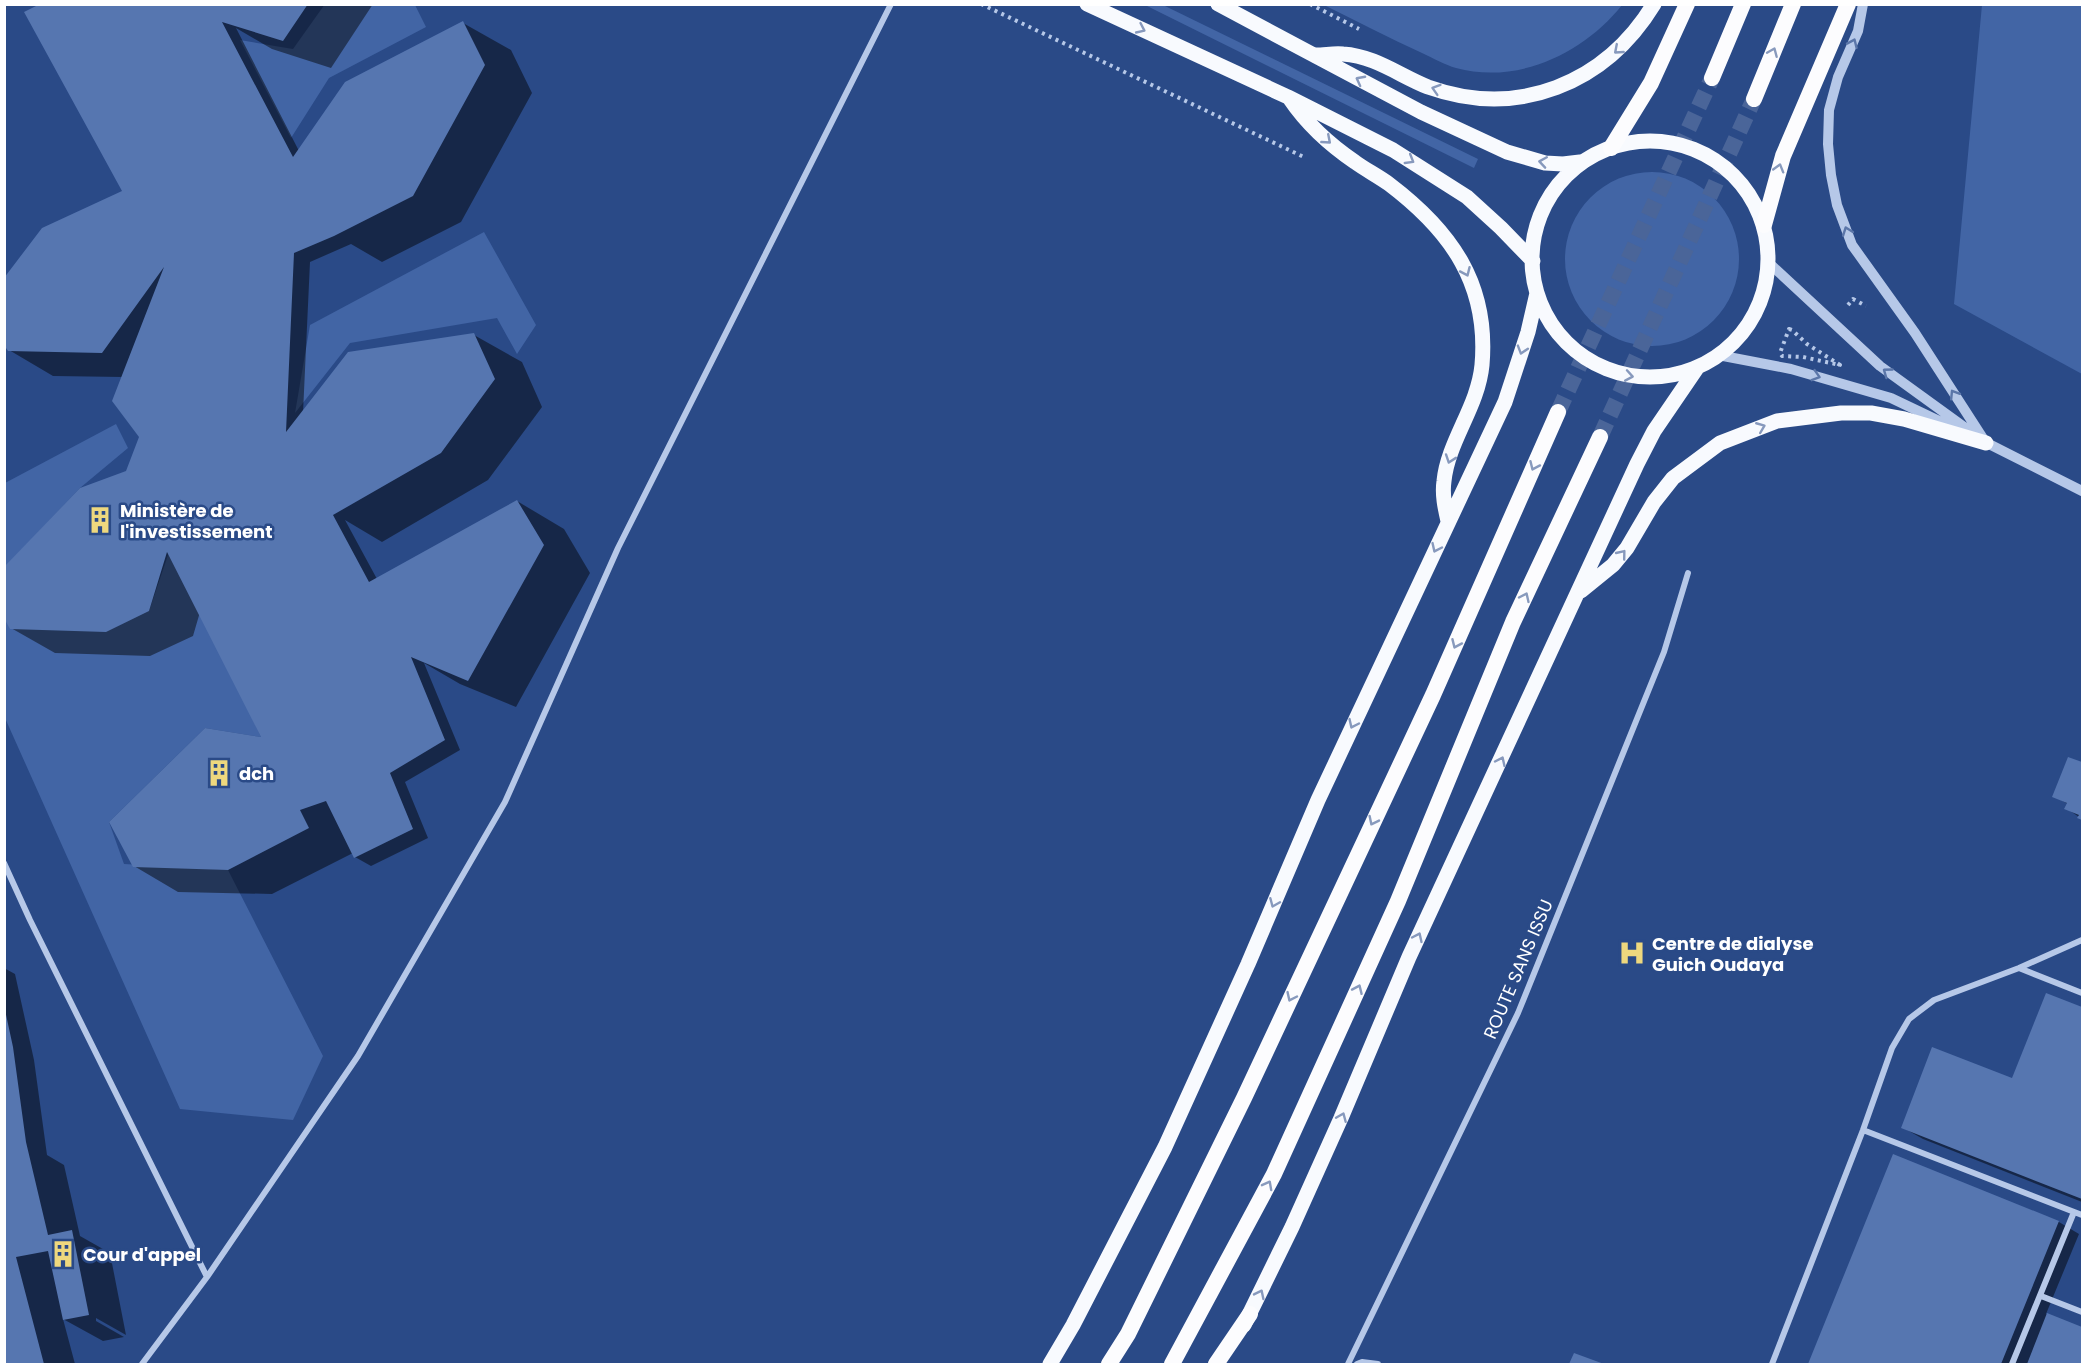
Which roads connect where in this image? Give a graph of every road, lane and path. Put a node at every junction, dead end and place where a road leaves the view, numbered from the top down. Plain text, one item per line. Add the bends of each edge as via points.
1 (891, 4) edge
2 (1088, 4) edge
3 (1218, 4) edge
4 (1654, 4) edge
5 (1687, 4) edge
6 (1743, 4) edge
7 (1793, 4) edge
8 (1848, 4) edge
9 (1863, 4) edge
10 (1314, 55) junction
11 (1712, 78) tunnel mouth
12 (1288, 97) junction
13 (1754, 99) tunnel mouth
14 (1611, 148) junction
15 (1580, 162) junction
16 (1764, 225) junction
17 (1533, 261) junction
18 (1769, 263) junction
19 (1537, 293) junction
20 (1718, 355) junction
21 (1697, 368) junction
22 (1558, 412) tunnel mouth
23 (1600, 438) tunnel mouth
24 (1986, 443) junction
25 (2082, 491) edge
26 (1448, 521) junction
27 (1688, 573) dead end
28 (1579, 593) junction
29 (4, 863) edge
30 (2082, 940) edge
31 (2019, 968) junction
32 (2082, 993) edge
33 (1863, 1130) junction
34 (2074, 1212) junction
35 (2082, 1215) edge
36 (207, 1277) junction
37 (2041, 1296) junction
38 (2082, 1312) edge
39 (1250, 1314) junction
40 (142, 1365) edge
41 (1050, 1365) edge
42 (1109, 1365) edge
43 (1172, 1365) edge
44 (1216, 1365) edge
45 (1224, 1365) edge
46 (1348, 1365) edge
47 (1357, 1365) edge
48 (1378, 1365) edge
49 (1772, 1365) edge
50 (2013, 1365) edge

1 - 36 street via 618,548 505,802 358,1056
2 -> 12 main road
3 - 10 main road
4 -> 10 main road via 1623,46 1600,65 1545,92 1516,98 1455,95 1363,57
5 - 14 highway via 1651,83
6 - 11 highway
13 -> 7 highway
16 -> 8 highway via 1783,156
24 -> 9 street via 1852,245 1837,205 1828,144 1829,110 1858,31
15 -> 10 main road via 1545,163 1507,152
12 -> 17 main road via 1431,172 1485,212
12 -> 26 main road via 1335,147 1417,207 1464,266 1478,301 1482,365 1475,399 1444,480 1443,501
14 - 15 main road
14 - 16 main road via 1643,141 1674,142 1705,153 1731,171 1751,196
15 - 17 main road via 1560,182 1545,206 1536,233
16 - 18 main road
17 - 19 main road
18 - 20 main road via 1759,305 1748,325
24 -> 18 street via 1880,366
19 -> 21 main road via 1548,320 1565,343 1604,369 1641,378 1670,376
19 -> 26 main road via 1505,402
20 - 21 main road
20 -> 24 street via 1791,369 1891,398
21 - 28 main road via 1654,431
22 -> 42 highway via 1434,695 1249,1087 1128,1334
43 -> 23 highway via 1274,1174 1398,901 1513,622
24 - 25 street
28 -> 24 main road via 1627,548 1673,478 1720,443 1777,421 1871,413
26 -> 41 main road via 1318,800 1165,1147
27 - 46 street, ROUTE SANS ISSU via 1664,652 1518,1013
39 -> 28 main road via 1336,1129 1409,957
29 - 36 street
30 - 31 street
31 - 32 street
31 - 33 street via 1934,1000 1909,1019 1892,1048
33 - 34 street
33 - 49 street
34 - 35 street
34 - 37 street
36 - 40 street
37 - 38 street
37 - 50 street
39 - 44 highway
39 - 45 main road
47 - 48 street

